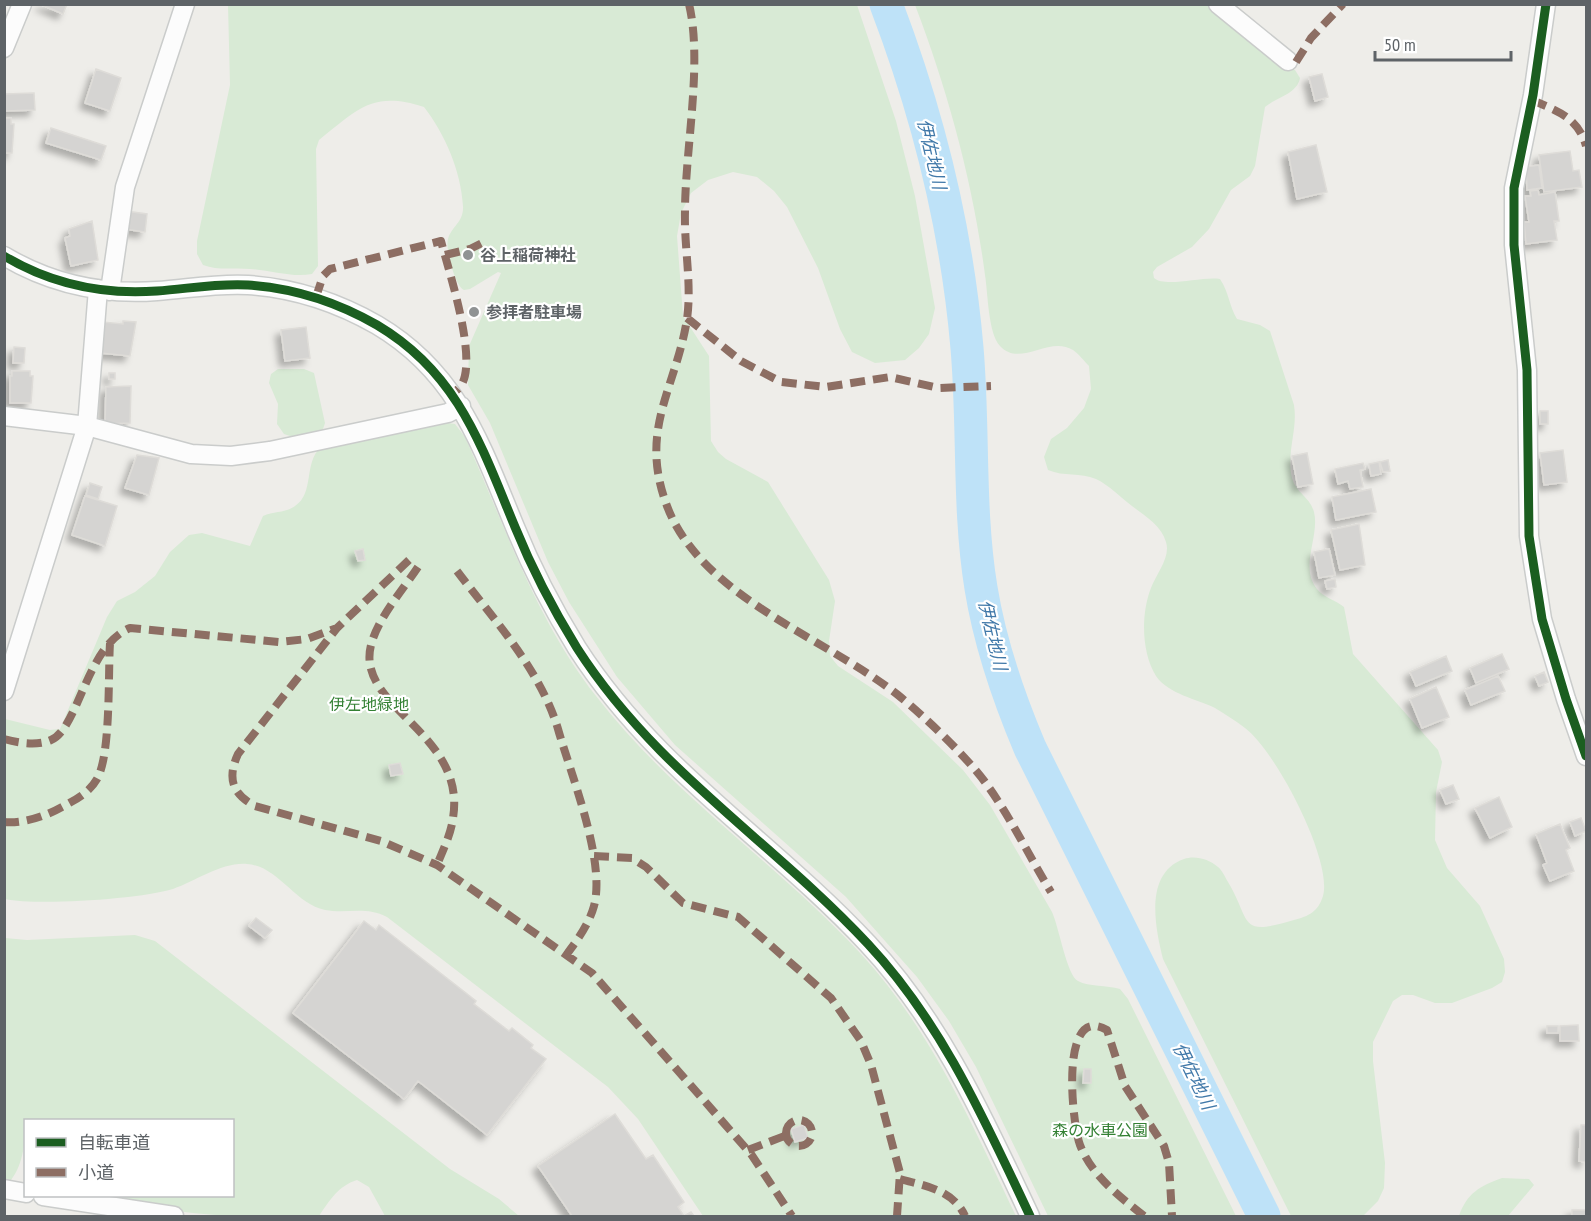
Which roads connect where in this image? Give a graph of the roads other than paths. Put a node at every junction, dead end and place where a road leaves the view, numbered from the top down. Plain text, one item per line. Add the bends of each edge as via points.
1 (22, 4) edge
2 (184, 4) edge
3 (1218, 4) edge
4 (1546, 4) edge
5 (4, 48) edge
6 (1288, 61) dead end
7 (4, 256) edge
8 (104, 290) junction
9 (460, 406) junction
10 (4, 416) edge
11 (87, 426) junction
12 (4, 691) edge
13 (1587, 756) edge
14 (4, 1189) edge
15 (24, 1193) edge
16 (50, 1197) edge
17 (174, 1216) edge
18 (1030, 1216) edge

1 - 5 street
2 - 8 street via 125,187
3 - 6 street
4 - 13 street via 1514,188 1514,245 1527,370 1529,536 1545,629
7 - 8 street via 46,276
8 - 9 street via 141,292 246,285 316,297 380,327 409,348 435,373
8 - 11 street
9 - 11 street via 438,416 231,456 172,450
9 - 18 street via 485,452 533,570 598,677 663,756 834,909 904,987 962,1075
10 - 11 street
11 - 12 street
14 - 15 street
16 - 17 street

